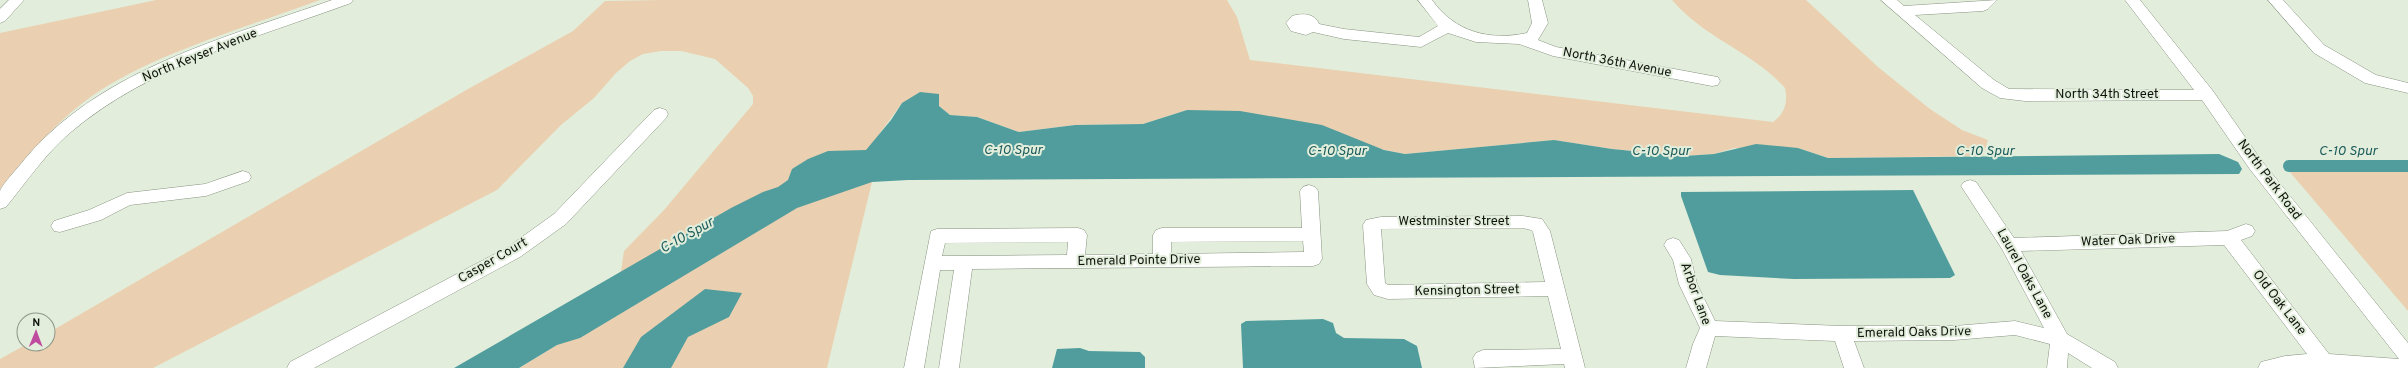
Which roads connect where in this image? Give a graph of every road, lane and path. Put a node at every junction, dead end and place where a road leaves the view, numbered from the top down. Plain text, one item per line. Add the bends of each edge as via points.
1 (17, 0) edge
2 (346, 0) edge
3 (1425, 0) edge
4 (1535, 0) edge
5 (1888, 0) edge
6 (1990, 0) edge
7 (2132, 0) edge
8 (2275, 0) edge
9 (1900, 11) junction
10 (0, 17) edge
11 (1311, 27) dead end
12 (1448, 27) junction
13 (1524, 40) junction
14 (1712, 81) dead end
15 (2408, 88) edge
16 (2207, 95) junction
17 (660, 114) dead end
18 (243, 177) dead end
19 (1970, 186) dead end
20 (1309, 191) dead end
21 (0, 203) edge
22 (60, 226) dead end
23 (2246, 231) dead end
24 (1312, 234) junction
25 (2229, 238) junction
26 (1673, 245) dead end
27 (2009, 245) junction
28 (1162, 261) junction
29 (1076, 262) junction
30 (933, 263) junction
31 (964, 263) junction
32 (1380, 290) joint
33 (1555, 290) junction
34 (1710, 328) junction
35 (1842, 334) junction
36 (2060, 339) junction
37 (2408, 357) edge
38 (1574, 362) edge
39 (1484, 363) edge
40 (2328, 365) edge
41 (297, 368) edge
42 (914, 368) edge
43 (949, 368) edge
44 (1696, 368) edge
45 (1854, 368) edge
46 (2057, 368) edge
47 (2108, 368) edge
48 (2268, 368) edge
49 (2408, 368) edge

1 - 10 street
2 - 21 street, North Keyser Avenue via 178,62 102,101 65,128 40,153
3 - 12 street
4 - 13 street via 1540,23 1532,37
5 - 9 street
6 - 9 street via 1984,6
7 - 16 street, North Park Road
8 - 15 street via 2319,49 2371,80
9 - 16 street, North 34th Street via 1988,84 2006,94
11 - 12 street via 1344,34 1421,42
12 - 13 street, North 36th Avenue via 1489,38
13 - 14 street, North 36th Avenue via 1553,50
16 - 37 street, North Park Road via 2255,164
17 - 41 street, Casper Court via 560,219 514,252
18 - 22 street via 206,190 127,200 95,215
19 - 27 street, Laurel Oaks Lane
20 - 24 street
23 - 25 street, Water Oak Drive
24 - 28 street via 1162,235
24 - 28 street, Emerald Pointe Drive via 1313,259
25 - 27 street, Water Oak Drive
25 - 40 street, Old Oak Lane
26 - 34 street, Arbor Lane via 1682,259 1688,284
27 - 36 street, Laurel Oaks Lane
28 - 29 street, Emerald Pointe Drive
29 - 30 street via 1078,235 937,236
29 - 31 street, Emerald Pointe Drive
30 - 31 street, Emerald Pointe Drive
30 - 42 street
31 - 43 street
32 - 33 street, Kensington Street
32 - 33 street, Westminster Street via 1376,284 1372,225 1523,222 1536,224 1541,231
33 - 38 street
34 - 35 street, Emerald Oaks Drive
34 - 44 street, Arbor Lane via 1702,344
35 - 36 street, Emerald Oaks Drive via 1954,333 2015,328
35 - 45 street
36 - 46 street
36 - 47 street, Emerald Oaks Drive
38 - 39 street
40 - 48 street via 2282,364
40 - 49 street

